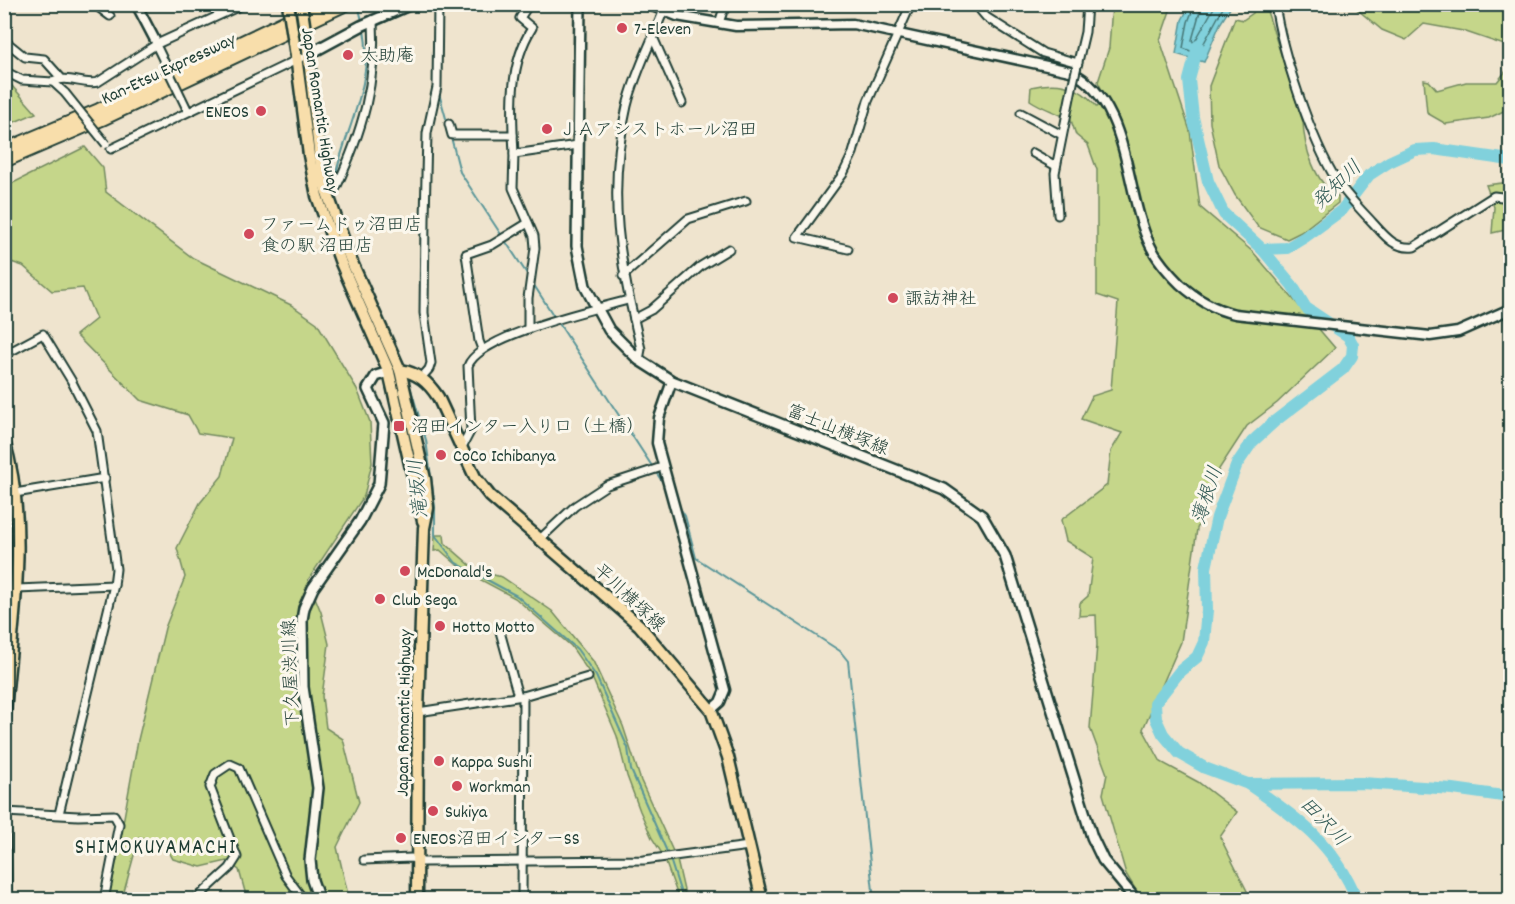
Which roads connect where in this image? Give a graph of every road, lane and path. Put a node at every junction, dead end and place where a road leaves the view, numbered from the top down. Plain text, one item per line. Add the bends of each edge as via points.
1 (94, 4) edge
2 (136, 4) edge
3 (244, 4) edge
4 (288, 4) edge
5 (301, 4) edge
6 (322, 4) edge
7 (346, 4) edge
8 (411, 4) edge
9 (438, 4) edge
10 (529, 4) edge
11 (580, 4) edge
12 (647, 4) edge
13 (731, 4) edge
14 (911, 4) edge
15 (975, 4) edge
16 (1087, 4) edge
17 (1275, 4) edge
18 (663, 12) junction
19 (110, 16) dead end
20 (719, 23) junction
21 (366, 24) junction
22 (898, 32) junction
23 (652, 34) junction
24 (4, 40) edge
25 (158, 46) junction
26 (309, 52) junction
27 (296, 58) junction
28 (1078, 64) junction
29 (4, 70) edge
30 (61, 78) junction
31 (52, 82) junction
32 (682, 103) dead end
33 (188, 111) junction
34 (1021, 113) dead end
35 (449, 124) dead end
36 (513, 135) junction
37 (1062, 135) junction
38 (44, 139) junction
39 (578, 145) junction
40 (108, 147) junction
41 (4, 150) edge
42 (1033, 153) dead end
43 (117, 154) dead end
44 (514, 154) junction
45 (4, 161) edge
46 (1056, 166) junction
47 (326, 192) junction
48 (1510, 198) edge
49 (746, 201) dead end
50 (1058, 215) dead end
51 (528, 223) junction
52 (729, 249) dead end
53 (849, 249) dead end
54 (622, 276) junction
55 (628, 300) junction
56 (596, 309) junction
57 (1510, 309) edge
58 (634, 319) junction
59 (528, 329) junction
60 (482, 349) junction
61 (4, 355) edge
62 (639, 360) junction
63 (394, 371) junction
64 (421, 378) junction
65 (672, 381) junction
66 (4, 440) edge
67 (462, 447) junction
68 (6, 453) edge
69 (662, 466) junction
70 (105, 478) junction
71 (15, 493) junction
72 (541, 538) junction
73 (114, 585) junction
74 (17, 589) junction
75 (499, 628) dead end
76 (588, 677) dead end
77 (521, 696) junction
78 (711, 710) junction
79 (418, 712) junction
80 (5, 812) edge
81 (59, 814) junction
82 (749, 846) junction
83 (364, 860) dead end
84 (417, 861) junction
85 (522, 861) junction
86 (5, 900) edge
87 (104, 900) edge
88 (195, 900) edge
89 (304, 900) edge
90 (319, 900) edge
91 (417, 900) edge
92 (522, 900) edge
93 (762, 900) edge
94 (1136, 900) edge

1 - 19 street
2 - 25 street
3 - 25 street
4 - 27 main road, Japan Romantic Highway, bridge
5 - 26 main road, Japan Romantic Highway, bridge
6 - 38 highway, Kan-Etsu Expressway
7 - 38 highway, Kan-Etsu Expressway
8 - 21 main road
9 - 64 street via 437,87 427,133 424,219 424,313 431,363
10 - 36 street via 520,18 532,28 525,38 513,84
11 - 39 main road, 富士山横塚線
12 - 18 street
13 - 20 street via 723,11
14 - 22 street
15 - 28 street via 986,17 1042,53
16 - 28 street
17 - 48 street via 1321,152 1338,183 1394,244 1414,247 1494,196
18 - 20 street
18 - 23 street
20 - 22 street via 756,27 839,23
21 - 26 main road
21 - 47 street via 375,49 367,111 336,188
22 - 53 street via 868,101 843,174 797,237
22 - 57 street via 1070,71 1086,80 1117,129 1145,235 1160,263 1205,304 1228,313 1416,335 1444,334 1481,324
23 - 32 street
23 - 54 street via 631,91 620,143 615,205
24 - 30 street via 25,57 44,59
25 - 30 street via 98,82
25 - 33 street, bridge
26 - 27 street
26 - 47 main road, Japan Romantic Highway
27 - 33 street
27 - 63 main road, Japan Romantic Highway via 309,155 324,218
28 - 37 street, bridge
29 - 31 street via 22,80
30 - 31 street
31 - 40 street, bridge
33 - 40 street
34 - 37 street
35 - 36 street via 452,135
36 - 44 street
37 - 46 street
38 - 41 highway, Kan-Etsu Expressway
38 - 45 highway, Kan-Etsu Expressway
39 - 44 street
39 - 56 main road, 富士山横塚線 via 577,246 585,286
40 - 43 street
42 - 46 street
44 - 51 street via 513,188
46 - 50 street
47 - 63 main road, Japan Romantic Highway
49 - 54 street via 688,219
51 - 59 street via 535,248
51 - 60 street via 492,245 465,254
52 - 58 street via 700,266 644,315
54 - 55 street
55 - 56 street
55 - 58 street
56 - 59 street
56 - 62 main road, 富士山横塚線 via 616,338
58 - 62 street via 641,349
59 - 60 street
60 - 67 street via 468,366 471,430
61 - 70 street via 43,334 97,431
62 - 65 main road, 富士山横塚線
63 - 64 main road, 平川横塚線
63 - 79 main road, Japan Romantic Highway via 425,479 428,508 424,528
63 - 90 main road, 下久屋渋川線 via 376,376 368,389 384,423 382,471 376,495 313,588 302,620 306,710 318,788 310,860
64 - 67 main road, 平川横塚線 via 438,397
65 - 69 street via 658,427
65 - 94 main road, 富士山横塚線 via 944,489 982,516 1005,556 1092,837 1103,860
66 - 68 main road
67 - 72 main road, 平川横塚線 via 482,486
68 - 71 main road
69 - 72 street via 607,485 575,506
69 - 78 street via 725,690
70 - 71 street
70 - 73 street via 116,569
71 - 74 main road via 19,536
72 - 78 main road, 平川横塚線 via 639,625
73 - 74 street
73 - 81 street
74 - 80 main road via 5,715
75 - 77 street
76 - 77 street
77 - 79 street
77 - 85 street
78 - 82 main road, 平川横塚線 via 728,757
79 - 84 main road, Japan Romantic Highway
80 - 81 street
80 - 86 main road
81 - 87 street via 114,815 118,820
82 - 85 street via 663,858
82 - 93 main road, 平川横塚線
83 - 84 street
84 - 85 street
84 - 91 main road, Japan Romantic Highway
85 - 92 street
88 - 89 street via 237,857 210,787 215,774 230,764 239,768 286,876

